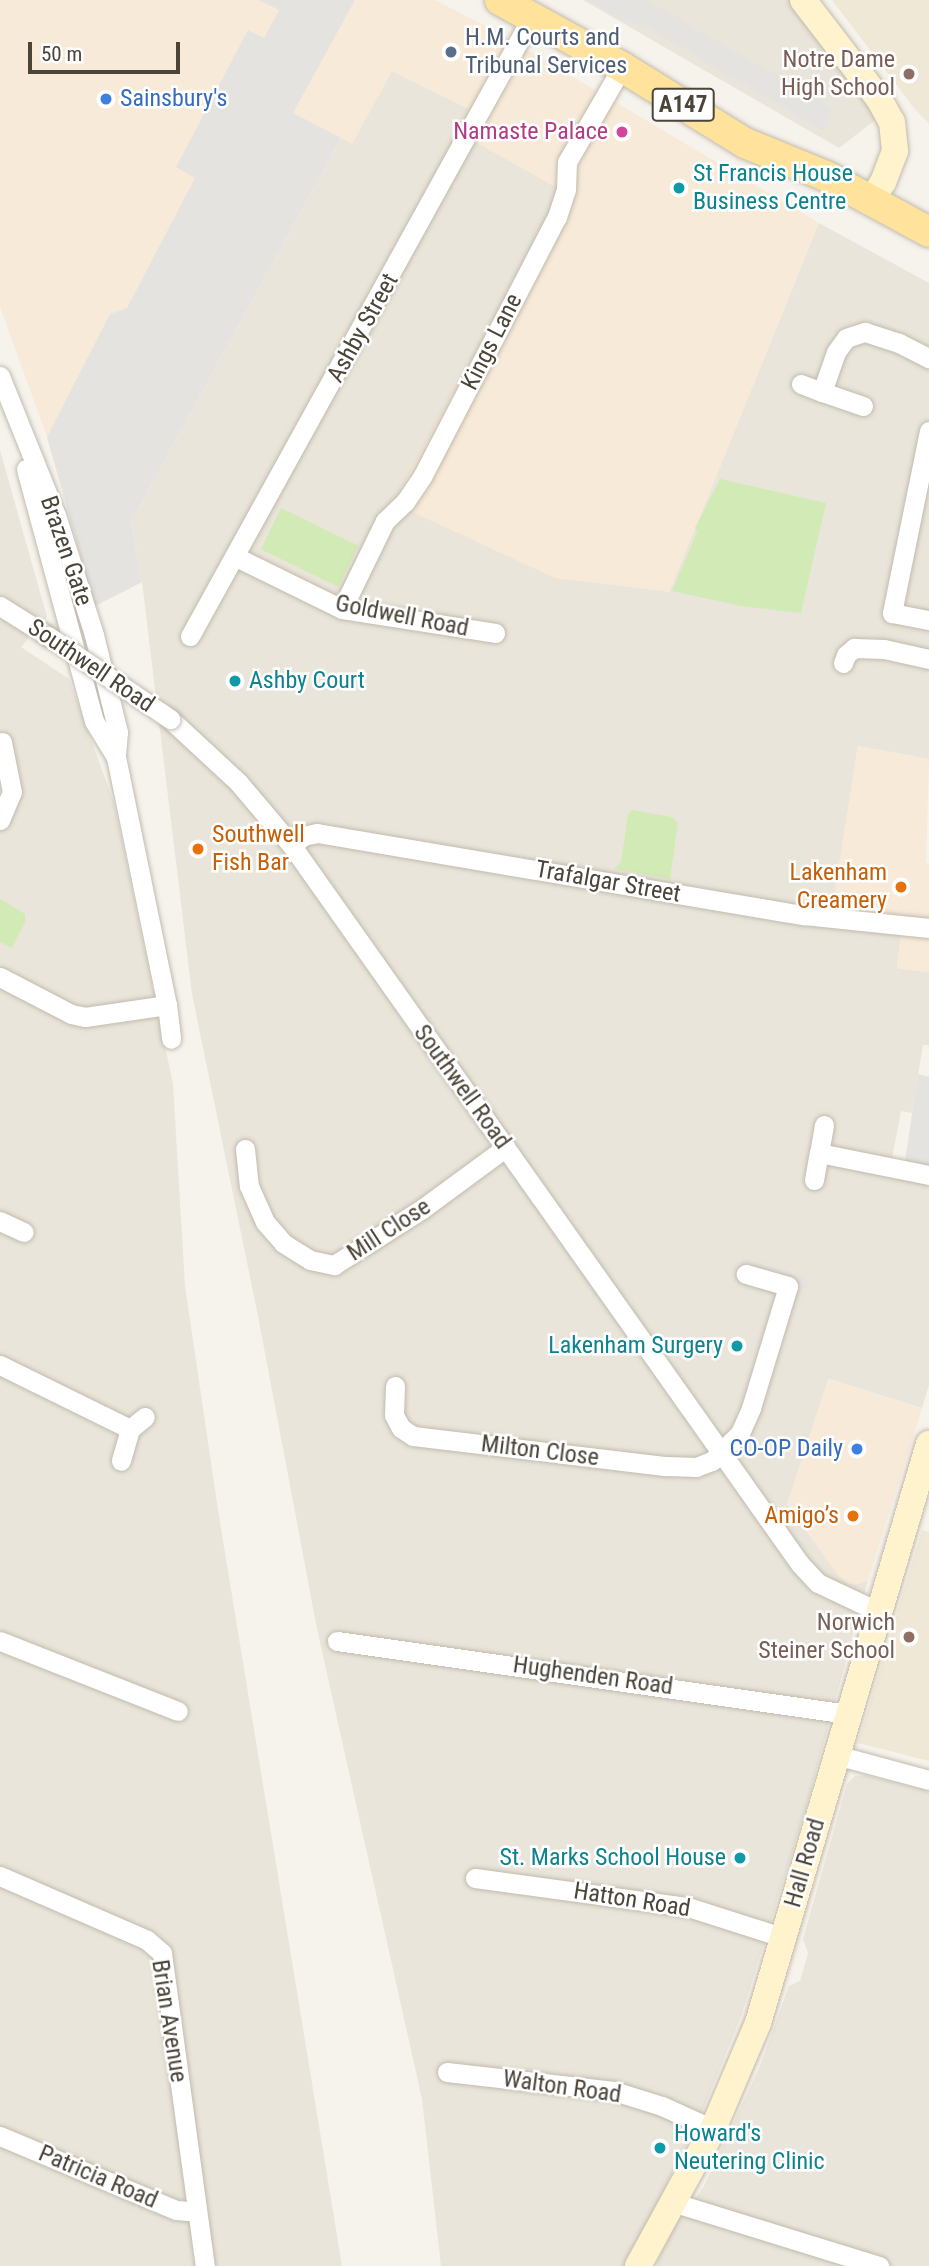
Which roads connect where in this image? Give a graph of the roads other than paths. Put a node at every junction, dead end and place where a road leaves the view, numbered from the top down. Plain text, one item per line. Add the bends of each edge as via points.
1 (500, 0) edge
2 (803, 0) edge
3 (532, 17) junction
4 (622, 67) junction
5 (870, 202) junction
6 (929, 232) edge
7 (929, 358) edge
8 (2, 383) edge
9 (801, 384) dead end
10 (822, 392) junction
11 (863, 406) dead end
12 (929, 431) edge
13 (236, 557) junction
14 (0, 606) edge
15 (342, 609) junction
16 (929, 620) edge
17 (495, 633) dead end
18 (190, 636) dead end
19 (929, 659) edge
20 (843, 663) dead end
21 (2, 742) dead end
22 (0, 820) edge
23 (292, 846) junction
24 (929, 928) edge
25 (0, 977) edge
26 (167, 1005) junction
27 (171, 1039) dead end
28 (824, 1125) dead end
29 (506, 1147) junction
30 (245, 1149) dead end
31 (819, 1153) junction
32 (929, 1175) edge
33 (814, 1180) dead end
34 (0, 1221) edge
35 (24, 1232) dead end
36 (746, 1274) dead end
37 (0, 1365) edge
38 (395, 1386) dead end
39 (928, 1450) edge
40 (721, 1453) junction
41 (121, 1461) dead end
42 (877, 1611) junction
43 (0, 1641) edge
44 (337, 1641) dead end
45 (178, 1711) dead end
46 (848, 1714) junction
47 (836, 1755) junction
48 (929, 1780) edge
49 (0, 1876) edge
50 (475, 1878) dead end
51 (785, 1938) junction
52 (447, 2072) dead end
53 (713, 2129) junction
54 (0, 2136) edge
55 (672, 2202) junction
56 (197, 2212) junction
57 (205, 2266) edge
58 (638, 2266) edge
59 (879, 2266) edge

1 - 3 main road, A147
2 - 5 street via 892,122 895,151
3 - 4 main road, A147
3 - 13 street, Ashby Street
4 - 5 main road, A147 via 745,143 826,176
4 - 15 street, Kings Lane via 567,162 566,190 551,229 423,475 385,521
5 - 6 main road, A147
7 - 10 street via 865,332 846,338
8 - 26 street, Brazen Gate via 56,515 94,635 118,732 116,757
9 - 10 street
10 - 11 street
12 - 16 street via 892,613
13 - 15 street, Goldwell Road
13 - 18 street, Ashby Street
14 - 23 street, Southwell Road, bridge via 170,719 238,782
15 - 17 street, Goldwell Road
19 - 20 street via 854,648
21 - 22 street via 12,792
23 - 24 street, Trafalgar Street via 303,836 317,833 804,915
23 - 29 street, Southwell Road
25 - 26 street via 85,1017
26 - 27 street, Brazen Gate
28 - 31 street
29 - 30 street, Mill Close via 422,1209 334,1265 310,1260 283,1243 265,1222 249,1186
29 - 40 street, Southwell Road
31 - 32 street
31 - 33 street
34 - 35 street
36 - 40 street via 788,1286 751,1408 740,1433
37 - 41 street via 138,1423
38 - 40 street, Milton Close via 394,1415 401,1428 413,1436 683,1467 712,1461
39 - 42 street, Hall Road
40 - 42 street, Southwell Road via 818,1583
42 - 46 street, Hall Road
43 - 45 street
44 - 46 street, Hughenden Road
46 - 47 street, Hall Road
47 - 48 street
47 - 51 street, Hall Road
49 - 56 street, Brian Avenue via 147,1940 162,1953
50 - 51 street, Hatton Road via 688,1907
51 - 53 street, Hall Road via 758,2023
52 - 53 street, Walton Road via 614,2091
53 - 55 street, Hall Road
54 - 56 street, Patricia Road via 176,2210
55 - 58 street, Hall Road
55 - 59 street
56 - 57 street, Brian Avenue

